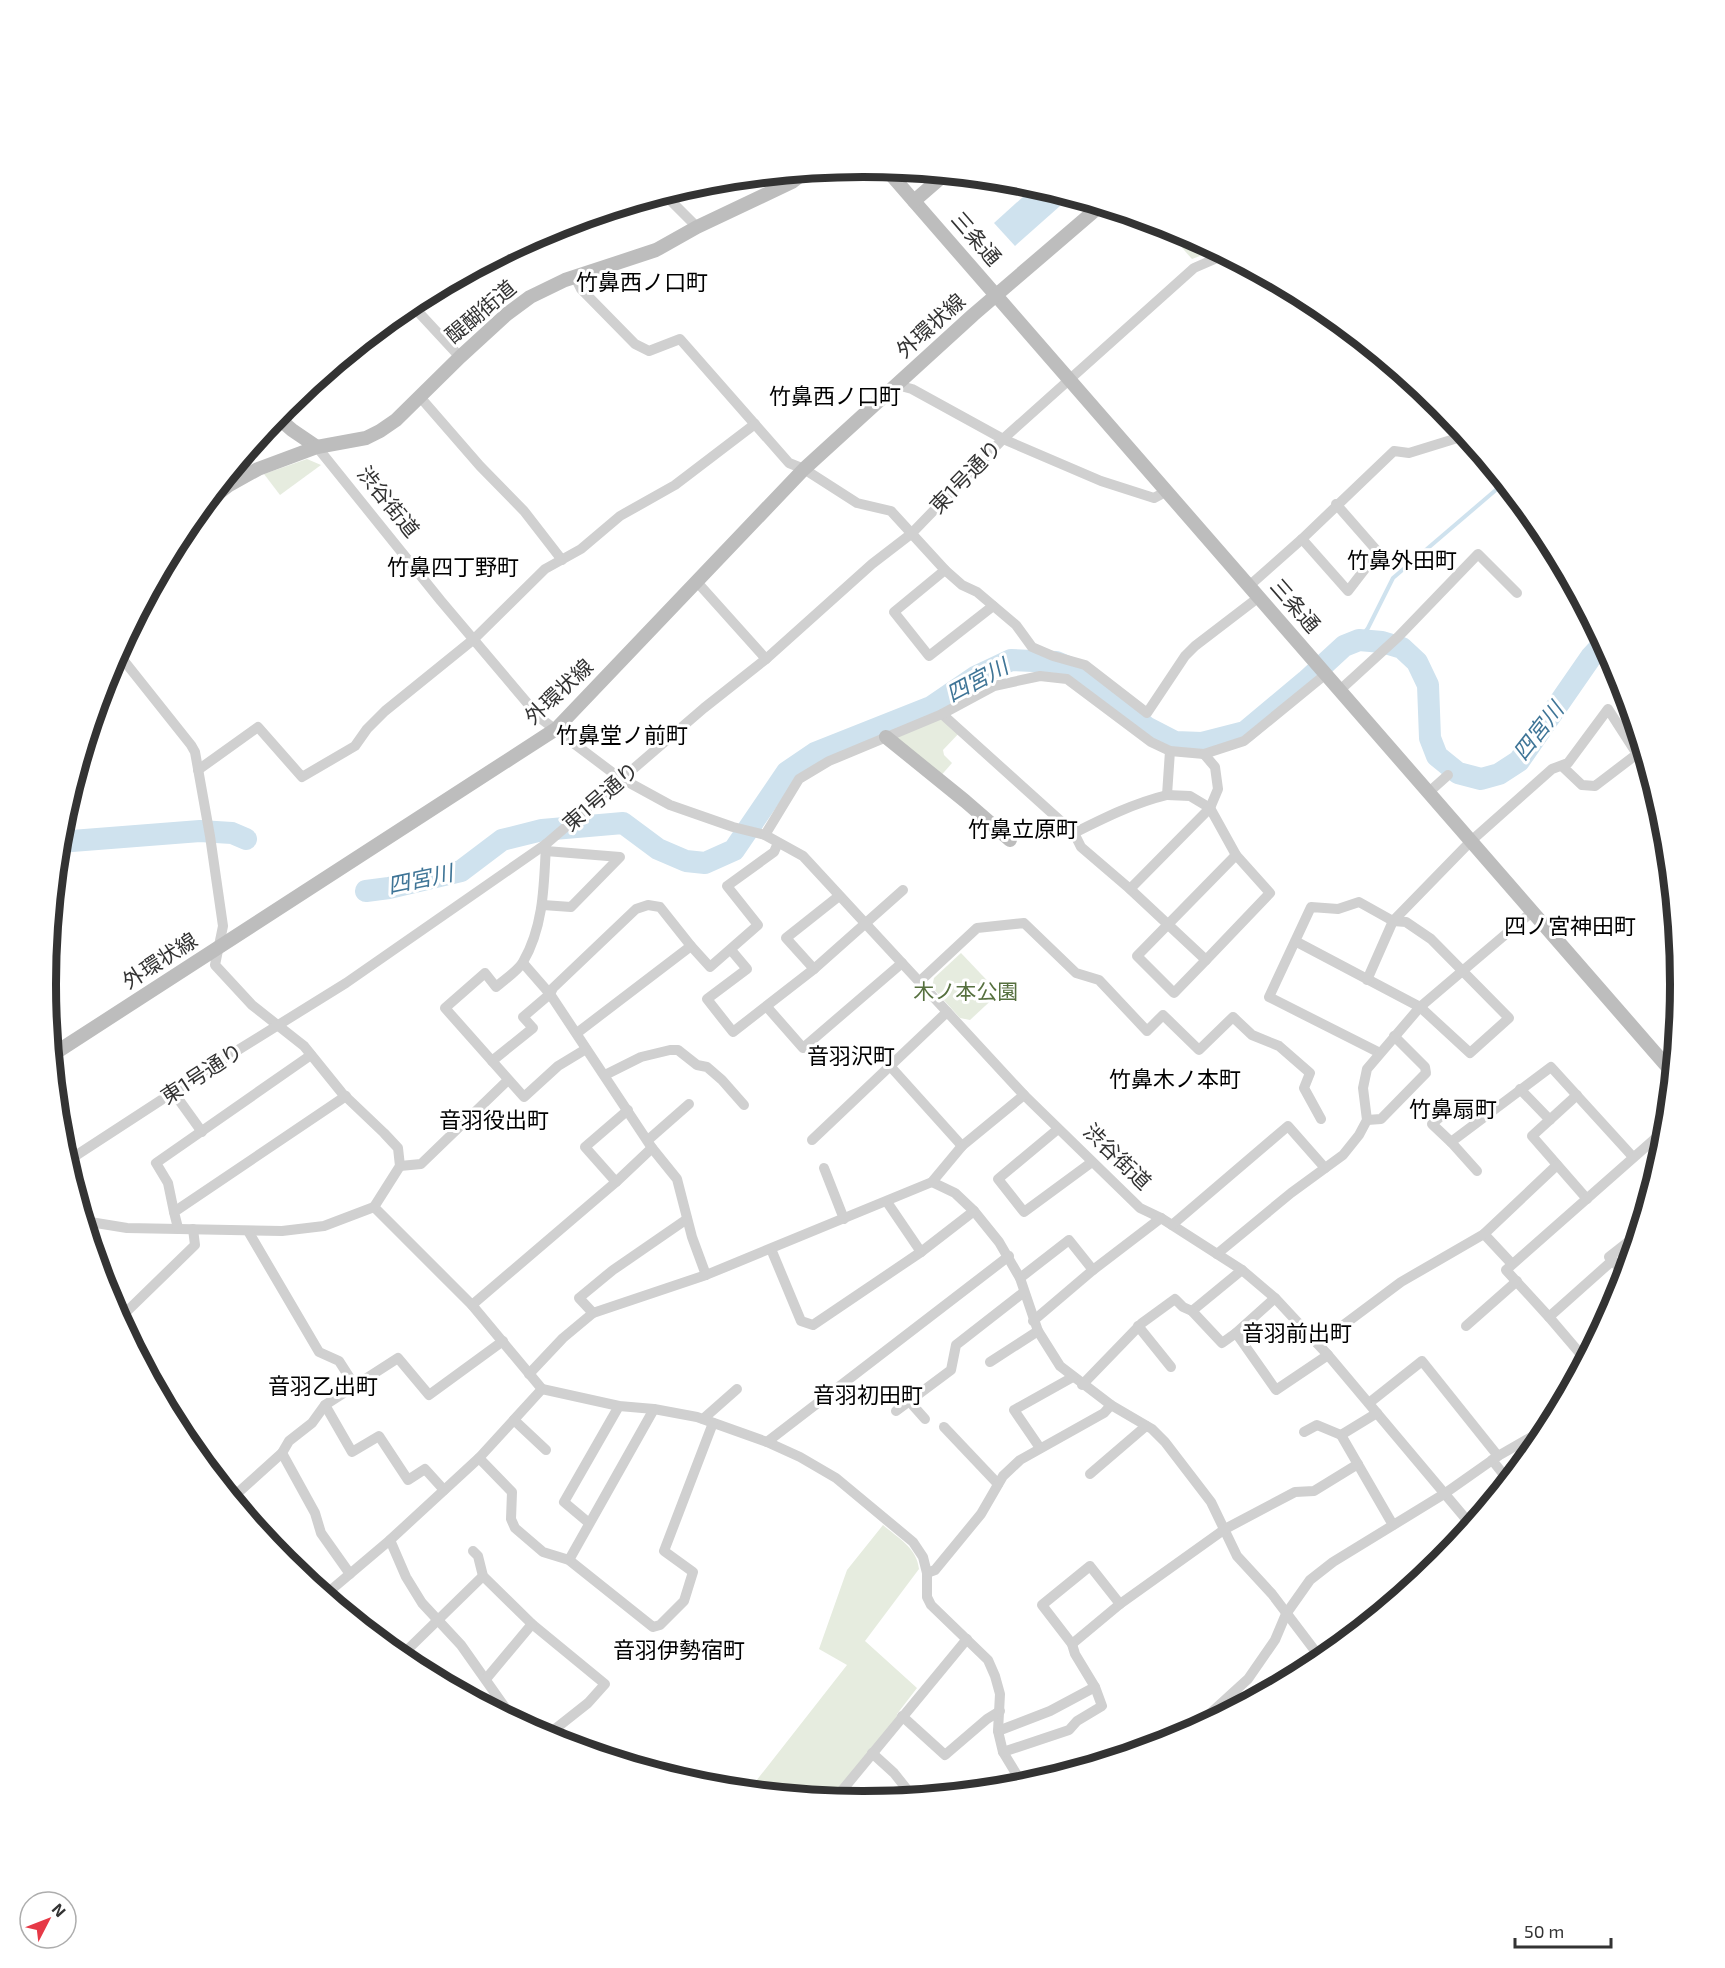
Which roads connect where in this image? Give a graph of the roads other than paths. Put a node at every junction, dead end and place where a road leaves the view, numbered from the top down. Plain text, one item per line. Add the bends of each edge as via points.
1 (894, 178) edge
2 (794, 181) edge
3 (936, 181) edge
4 (670, 200) edge
5 (914, 201) junction
6 (1094, 211) edge
7 (697, 227) junction
8 (1216, 259) edge
9 (575, 277) junction
10 (997, 296) junction
11 (417, 311) edge
12 (460, 357) junction
13 (1069, 379) junction
14 (897, 385) junction
15 (420, 397) junction
16 (283, 422) edge
17 (755, 424) junction
18 (1456, 438) edge
19 (1003, 439) junction
20 (317, 447) junction
21 (804, 469) junction
22 (230, 484) edge
23 (1167, 491) junction
24 (1336, 504) junction
25 (910, 534) junction
26 (1302, 539) junction
27 (562, 560) junction
28 (945, 570) junction
29 (697, 582) junction
30 (1250, 586) junction
31 (1517, 593) dead end
32 (1259, 597) junction
33 (993, 606) junction
34 (474, 639) junction
35 (766, 659) junction
36 (124, 660) edge
37 (1326, 674) junction
38 (1340, 690) junction
39 (942, 714) junction
40 (556, 729) junction
41 (886, 737) junction
42 (1632, 742) edge
43 (1170, 751) junction
44 (1204, 754) junction
45 (1636, 756) edge
46 (1562, 766) junction
47 (198, 770) junction
48 (1448, 775) dead end
49 (621, 778) junction
50 (1429, 792) junction
51 (1167, 795) junction
52 (1210, 808) junction
53 (1074, 833) junction
54 (765, 835) junction
55 (1011, 840) dead end
56 (1471, 841) junction
57 (778, 843) junction
58 (546, 848) junction
59 (1236, 855) junction
60 (1130, 889) junction
61 (903, 890) dead end
62 (839, 896) junction
63 (543, 905) junction
64 (1533, 911) junction
65 (1393, 921) junction
66 (866, 924) junction
67 (1167, 924) junction
68 (1295, 941) junction
69 (691, 946) junction
70 (218, 948) junction
71 (731, 950) junction
72 (1206, 960) junction
73 (523, 963) junction
74 (902, 963) junction
75 (814, 969) junction
76 (1462, 972) junction
77 (1367, 980) junction
78 (920, 982) junction
79 (550, 994) junction
80 (767, 1007) junction
81 (1420, 1007) junction
82 (947, 1012) junction
83 (276, 1026) junction
84 (577, 1033) junction
85 (1394, 1036) junction
86 (586, 1048) junction
87 (58, 1051) edge
88 (1380, 1053) junction
89 (311, 1055) junction
90 (492, 1061) junction
91 (1665, 1064) edge
92 (890, 1066) junction
93 (605, 1075) junction
94 (508, 1080) junction
95 (1520, 1089) junction
96 (174, 1093) junction
97 (1024, 1095) junction
98 (1577, 1095) junction
99 (346, 1096) junction
100 (689, 1104) dead end
101 (744, 1105) dead end
102 (628, 1110) junction
103 (1440, 1117) dead end
104 (1321, 1119) dead end
105 (1366, 1120) junction
106 (1550, 1120) junction
107 (1058, 1129) junction
108 (202, 1132) junction
109 (1654, 1139) edge
110 (812, 1140) dead end
111 (1451, 1142) junction
112 (650, 1144) junction
113 (962, 1146) junction
114 (75, 1157) edge
115 (1633, 1157) junction
116 (1092, 1162) junction
117 (1557, 1165) junction
118 (400, 1166) junction
119 (824, 1168) dead end
120 (1325, 1168) junction
121 (1477, 1171) dead end
122 (616, 1182) junction
123 (932, 1182) junction
124 (1587, 1199) junction
125 (887, 1202) junction
126 (374, 1207) junction
127 (974, 1211) junction
128 (174, 1212) junction
129 (1161, 1218) junction
130 (687, 1219) junction
131 (844, 1219) junction
132 (92, 1222) edge
133 (1172, 1226) junction
134 (178, 1228) junction
135 (193, 1229) junction
136 (249, 1231) junction
137 (1484, 1234) junction
138 (1627, 1242) edge
139 (771, 1249) junction
140 (921, 1252) junction
141 (1217, 1254) junction
142 (1009, 1256) junction
143 (1613, 1260) junction
144 (1512, 1264) junction
145 (1618, 1266) edge
146 (1093, 1270) junction
147 (1242, 1270) junction
148 (706, 1275) junction
149 (1020, 1278) junction
150 (1516, 1281) junction
151 (1024, 1292) junction
152 (1275, 1298) junction
153 (472, 1305) junction
154 (1192, 1311) junction
155 (126, 1312) edge
156 (593, 1313) junction
157 (1549, 1317) junction
158 (1036, 1326) junction
159 (1138, 1326) junction
160 (1466, 1326) dead end
161 (1236, 1332) junction
162 (502, 1341) junction
163 (1318, 1344) junction
164 (1580, 1352) edge
165 (1328, 1355) junction
166 (990, 1362) dead end
167 (1171, 1368) dead end
168 (529, 1374) junction
169 (1073, 1377) junction
170 (1082, 1384) junction
171 (355, 1386) junction
172 (542, 1389) junction
173 (737, 1389) dead end
174 (909, 1401) junction
175 (1369, 1403) junction
176 (1111, 1404) junction
177 (324, 1405) junction
178 (619, 1406) junction
179 (654, 1409) junction
180 (896, 1411) dead end
181 (1377, 1413) junction
182 (925, 1419) dead end
183 (514, 1420) junction
184 (708, 1421) junction
185 (1146, 1426) junction
186 (944, 1427) dead end
187 (1304, 1432) dead end
188 (1341, 1435) junction
189 (1528, 1439) edge
190 (767, 1442) junction
191 (1040, 1448) junction
192 (546, 1450) dead end
193 (282, 1453) junction
194 (479, 1458) junction
195 (1495, 1458) junction
196 (1358, 1464) junction
197 (1504, 1473) edge
198 (1090, 1474) dead end
199 (998, 1484) junction
200 (444, 1490) junction
201 (237, 1493) edge
202 (1444, 1494) junction
203 (1466, 1519) edge
204 (589, 1523) junction
205 (1393, 1525) junction
206 (1225, 1529) junction
207 (390, 1540) junction
208 (480, 1554) dead end
209 (569, 1560) junction
210 (927, 1573) junction
211 (350, 1574) junction
212 (483, 1576) junction
213 (330, 1591) edge
214 (1120, 1604) junction
215 (1286, 1614) junction
216 (438, 1620) junction
217 (532, 1624) junction
218 (967, 1639) junction
219 (1072, 1644) junction
220 (407, 1650) edge
221 (1316, 1652) edge
222 (486, 1679) junction
223 (1095, 1687) junction
224 (506, 1708) edge
225 (1000, 1711) junction
226 (1213, 1711) edge
227 (902, 1716) junction
228 (554, 1730) edge
229 (998, 1731) junction
230 (1003, 1752) junction
231 (872, 1753) junction
232 (1017, 1775) edge
233 (907, 1789) edge
234 (842, 1790) edge

1 - 5 main road, 三条通
2 - 7 main road, 醍醐街道
3 - 5 main road
4 - 7 street
5 - 10 main road, 三条通
6 - 10 main road, 外環状線
7 - 9 main road, 醍醐街道 via 656,250
8 - 13 street, 東1号通り via 1194,268
9 - 12 main road, 醍醐街道 via 530,297
9 - 17 street via 581,289 635,344 649,351 680,339
10 - 13 main road, 三条通
10 - 14 main road, 外環状線
11 - 12 street
12 - 15 main road, 醍醐街道
13 - 19 street, 東1号通り
13 - 23 main road, 三条通
14 - 19 street via 912,389
14 - 21 main road, 外環状線
15 - 20 main road, 醍醐街道 via 396,420 366,438
15 - 27 street
16 - 20 main road, 渋谷街道
17 - 21 street via 789,464
17 - 27 street via 675,485 620,516
18 - 24 street via 1409,453 1394,451
19 - 23 street via 1101,481 1154,498
19 - 25 street, 東1号通り
20 - 22 main road, 醍醐街道
20 - 34 street, 渋谷街道
21 - 25 street via 857,503 891,511
21 - 29 main road, 外環状線
23 - 30 main road, 三条通
24 - 26 street
24 - 26 street via 1378,552 1348,591
25 - 28 street
25 - 35 street, 東1号通り
26 - 30 street
27 - 34 street via 545,569
28 - 33 street
28 - 33 street via 894,612 929,656
29 - 35 street
29 - 40 main road, 外環状線
30 - 32 main road, 三条通
31 - 38 street via 1478,554
32 - 33 street via 1185,656 1147,713 1085,665 1032,647 1016,625
32 - 37 main road, 三条通
34 - 40 street, 渋谷街道 via 540,718
34 - 47 street via 385,711 356,746 302,777 258,727
35 - 49 street, 東1号通り
36 - 47 street via 191,745
37 - 38 main road, 三条通
37 - 44 street via 1244,741
38 - 50 main road, 三条通
39 - 41 street
39 - 43 street via 994,686 1040,676 1067,679 1151,742
39 - 53 street
40 - 49 street, 渋谷街道
40 - 70 main road, 外環状線
41 - 54 street via 829,761 799,779
41 - 55 main road
42 - 46 street via 1608,709
43 - 44 street
43 - 51 street
44 - 52 street via 1215,767 1218,789
45 - 46 street via 1595,786 1582,785
46 - 56 street via 1552,769
47 - 70 street via 222,926
48 - 50 street
49 - 54 street, 渋谷街道 via 670,805
49 - 58 street, 東1号通り
50 - 56 main road, 三条通
51 - 52 street via 1190,796
51 - 53 street via 1116,812
52 - 59 street
52 - 60 street
53 - 60 street via 1081,847
54 - 57 street, 渋谷街道
56 - 64 main road, 三条通
56 - 65 street
57 - 62 street, 渋谷街道 via 803,856
57 - 71 street via 774,852 727,886 758,925
58 - 63 street
58 - 63 street via 620,857 571,907
58 - 83 street, 東1号通り
59 - 67 street
59 - 72 street via 1270,893
60 - 67 street
61 - 66 street
62 - 66 street, 渋谷街道
62 - 75 street via 786,938
63 - 73 street
64 - 76 street
64 - 91 main road, 三条通
65 - 68 street via 1359,902 1338,909 1311,907
65 - 76 street via 1406,922 1431,939
65 - 77 street
66 - 74 street, 渋谷街道
66 - 75 street
67 - 72 street
67 - 72 street via 1137,956 1174,993
68 - 77 street
68 - 88 street via 1269,997
69 - 71 street via 710,967
69 - 79 street via 660,907 636,909
69 - 84 street
70 - 83 street via 215,965
70 - 87 main road, 外環状線
71 - 80 street via 747,969 707,999 733,1032
73 - 79 street
73 - 90 street via 496,987 485,973 445,1008
74 - 78 street, 渋谷街道
74 - 80 street via 803,1048
75 - 80 street
76 - 81 street
76 - 81 street via 1509,1018 1470,1053
77 - 81 street
78 - 82 street, 渋谷街道
78 - 104 street via 977,928 1024,923 1076,973 1099,980 1147,1031 1163,1015 1199,1050 1233,1017 1252,1035 1279,1046 1310,1073 1304,1088
79 - 84 street
79 - 90 street via 524,1017 533,1028
81 - 85 street
82 - 92 street
82 - 97 street, 渋谷街道
83 - 89 street
83 - 96 street, 東1号通り
84 - 86 street
85 - 88 street
85 - 105 street via 1425,1067 1426,1073 1381,1119
86 - 93 street
86 - 94 street via 558,1066 524,1098
88 - 105 street via 1364,1078
89 - 99 street
89 - 108 street
90 - 94 street
92 - 110 street
92 - 113 street
93 - 101 street via 641,1057 678,1050 697,1065 707,1067
93 - 102 street
94 - 118 street via 421,1164
95 - 98 street via 1551,1067
95 - 106 street
95 - 111 street
96 - 108 street
96 - 114 street, 東1号通り
97 - 107 street, 渋谷街道
97 - 113 street
98 - 106 street
98 - 115 street
99 - 118 street via 398,1148
99 - 128 street
100 - 112 street
102 - 112 street
102 - 122 street via 585,1147
103 - 111 street via 1432,1124
105 - 120 street via 1343,1155
106 - 117 street via 1532,1136
107 - 116 street, 渋谷街道
107 - 116 street via 998,1179 1024,1212
108 - 128 street via 156,1163 168,1183
109 - 115 street
111 - 121 street
112 - 122 street
112 - 130 street via 676,1179
113 - 123 street
115 - 124 street
116 - 129 street, 渋谷街道 via 1140,1208
117 - 124 street
117 - 137 street
118 - 126 street
119 - 131 street
120 - 133 street via 1288,1126
120 - 141 street
122 - 153 street
123 - 125 street
123 - 127 street via 956,1193
124 - 144 street
125 - 131 street
125 - 140 street
126 - 136 street via 324,1226
126 - 153 street
127 - 140 street
127 - 142 street
128 - 134 street
129 - 133 street, 渋谷街道
129 - 146 street
130 - 148 street
130 - 156 street via 579,1298
131 - 139 street
132 - 134 street via 127,1228
133 - 141 street, 渋谷街道
134 - 135 street
135 - 136 street
135 - 155 street via 195,1245
136 - 171 street via 319,1352 339,1361
137 - 144 street
137 - 163 street via 1401,1282
138 - 143 street via 1609,1257
139 - 140 street via 801,1321 813,1324
139 - 148 street
141 - 147 street, 渋谷街道
142 - 149 street
142 - 190 street
143 - 145 street
143 - 157 street
144 - 150 street via 1506,1270
146 - 149 street via 1069,1240
146 - 158 street
147 - 152 street, 渋谷街道
147 - 154 street
148 - 156 street
149 - 151 street
150 - 157 street
150 - 160 street
151 - 158 street
151 - 174 street via 956,1345 951,1370
152 - 161 street
152 - 163 street, 渋谷街道
153 - 162 street
154 - 159 street via 1174,1299
154 - 161 street via 1222,1343
156 - 168 street
157 - 164 street
158 - 166 street
158 - 169 street via 1060,1366
159 - 167 street
159 - 170 street
161 - 165 street via 1276,1390
162 - 168 street
162 - 171 street via 429,1395 398,1358
163 - 165 street, 渋谷街道
165 - 175 street, 渋谷街道
168 - 172 street
169 - 170 street
169 - 191 street via 1014,1410
170 - 176 street
171 - 177 street
172 - 178 street
172 - 183 street
173 - 184 street
174 - 180 street
174 - 182 street
175 - 181 street, 渋谷街道
175 - 195 street via 1422,1361
176 - 185 street
176 - 191 street via 1104,1413
177 - 193 street
177 - 200 street via 352,1452 379,1436 408,1480 425,1469
178 - 179 street
178 - 204 street via 564,1502
179 - 184 street
179 - 204 street
181 - 188 street
181 - 202 street, 渋谷街道
183 - 192 street
183 - 194 street
184 - 190 street
184 - 209 street via 664,1551 693,1572 684,1601 653,1627
185 - 198 street
185 - 206 street via 1175,1453 1211,1502
186 - 199 street
187 - 188 street via 1317,1425
188 - 196 street
189 - 195 street
190 - 210 street via 844,1484 913,1542
191 - 199 street via 1020,1460
193 - 201 street
193 - 211 street via 315,1513 321,1533
194 - 200 street
194 - 209 street via 512,1492 511,1519 515,1528 543,1552
195 - 197 street
195 - 202 street
196 - 205 street
196 - 206 street via 1314,1491 1295,1492
199 - 210 street via 981,1514 935,1570
200 - 207 street
202 - 203 street, 渋谷街道
202 - 205 street
204 - 209 street
205 - 215 street via 1310,1580
206 - 214 street
206 - 215 street via 1237,1556
207 - 211 street
207 - 216 street via 422,1603
208 - 212 street
210 - 218 street via 931,1605
211 - 213 street
212 - 216 street
212 - 217 street
214 - 219 street
214 - 219 street via 1090,1566 1042,1605
215 - 221 street
215 - 226 street via 1275,1640 1248,1679
216 - 220 street
216 - 222 street
217 - 222 street
217 - 228 street via 605,1684
218 - 225 street via 988,1660 1000,1694
218 - 227 street
219 - 223 street
222 - 224 street
223 - 229 street via 1050,1711
223 - 230 street via 1102,1706 1069,1730
225 - 227 street via 945,1755
225 - 229 street
227 - 231 street
229 - 230 street
230 - 232 street
231 - 233 street
231 - 234 street

